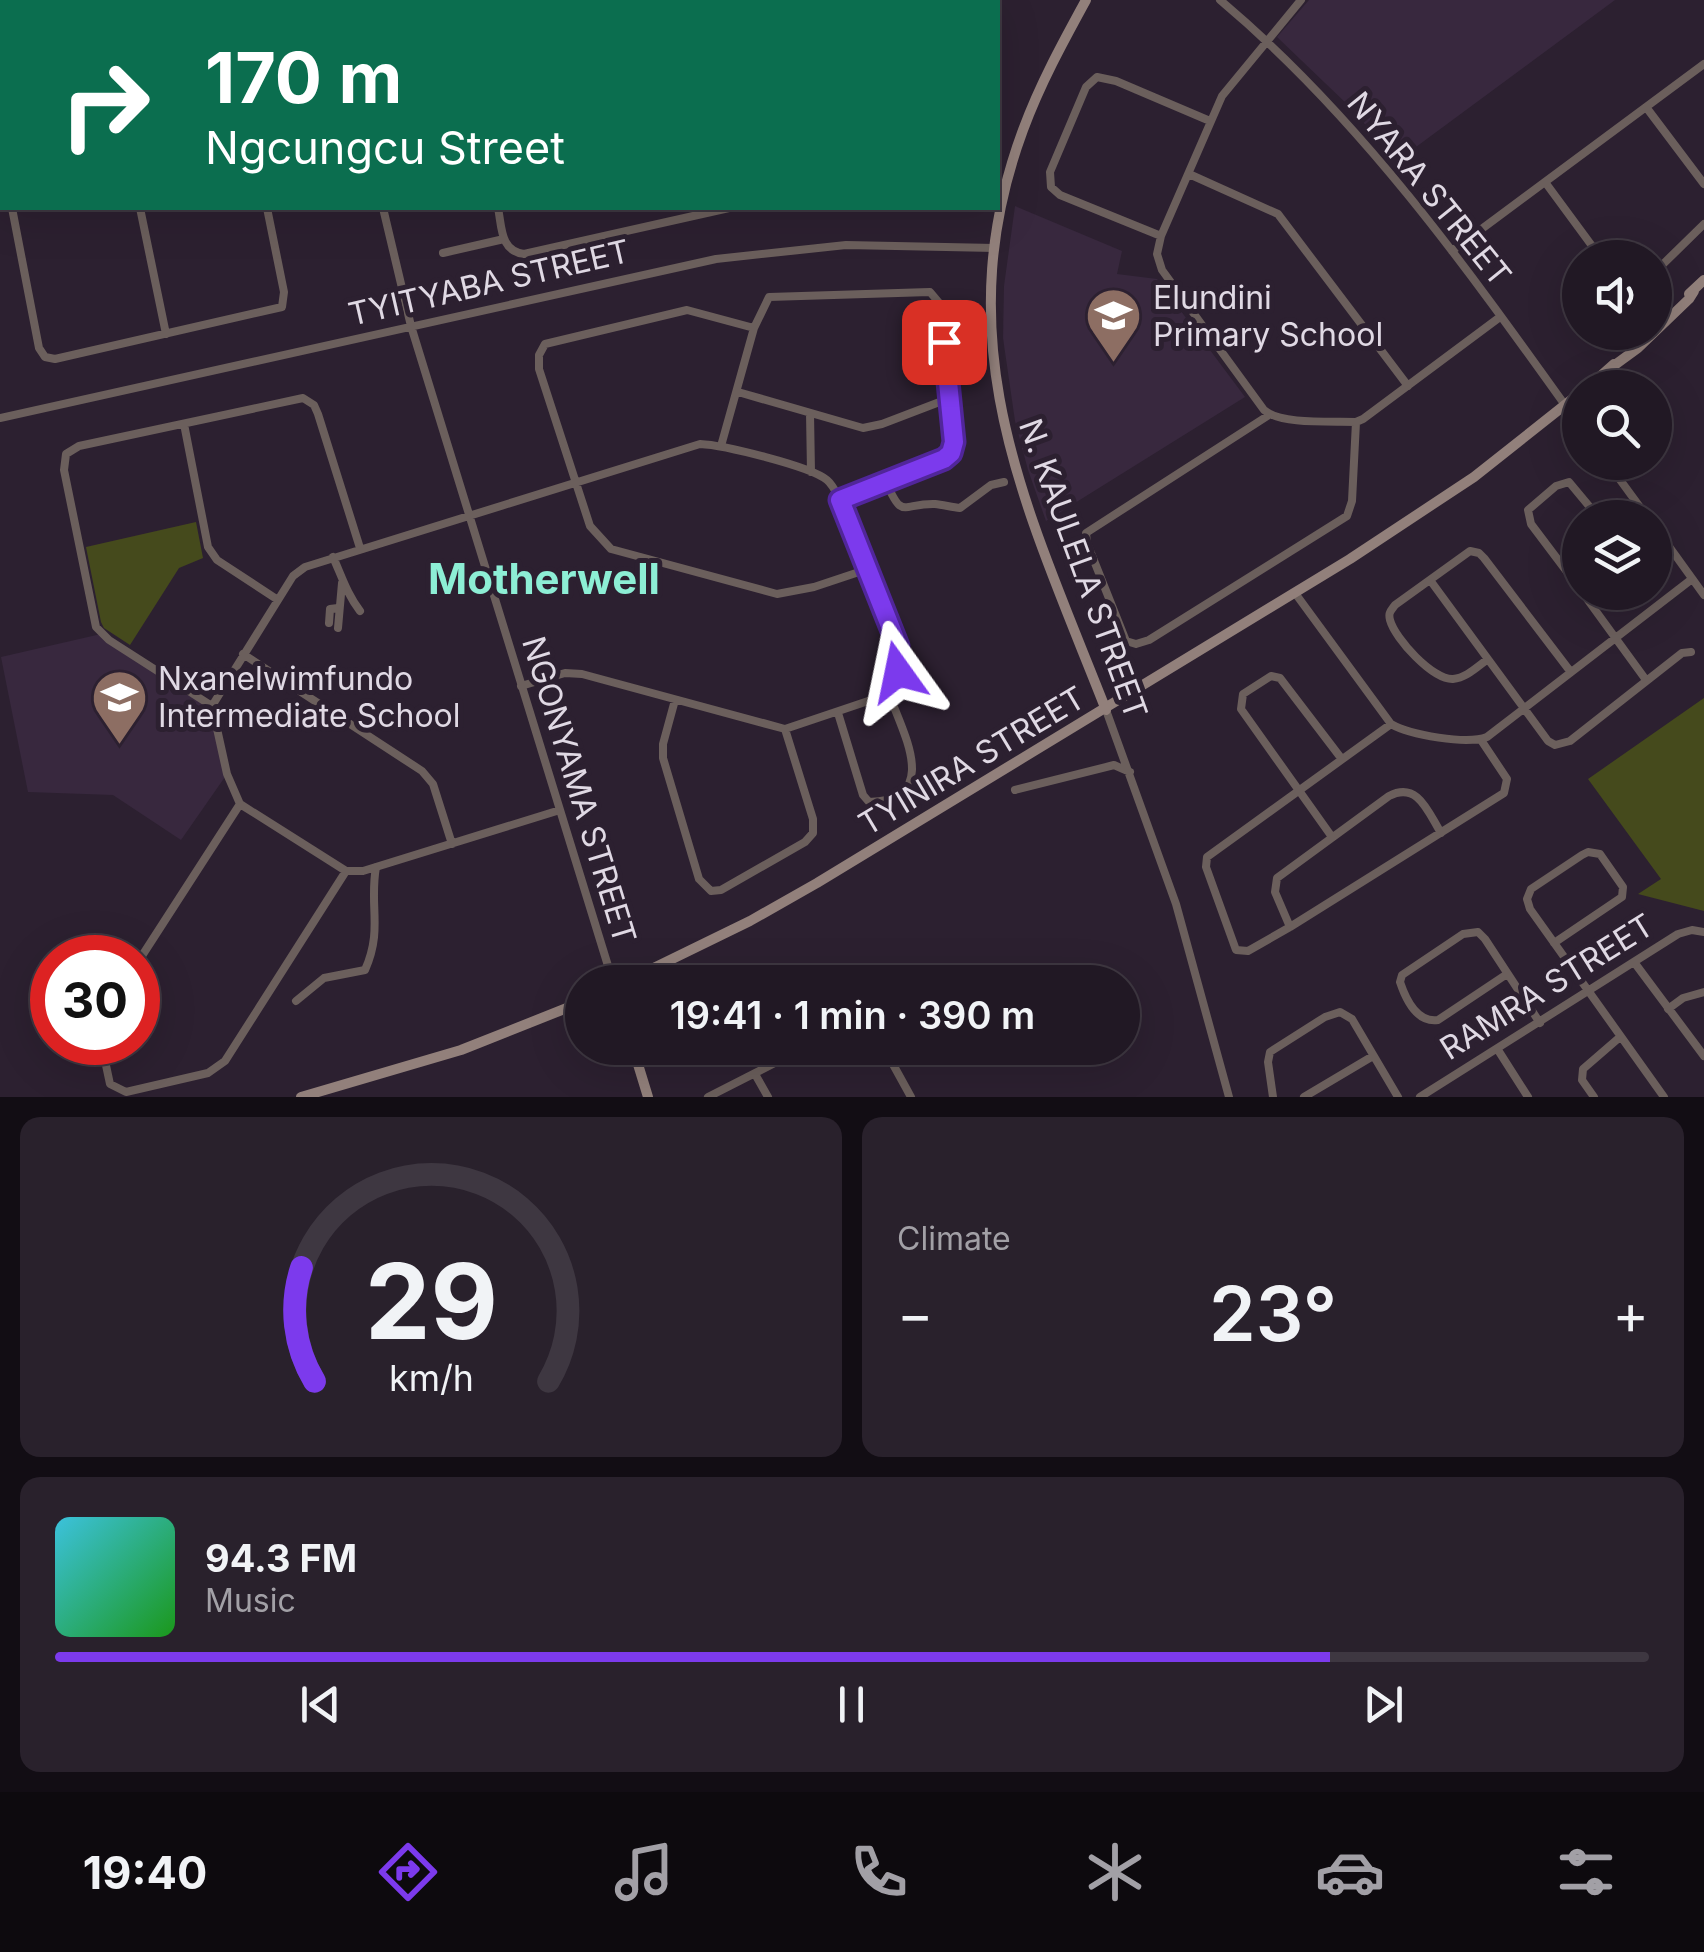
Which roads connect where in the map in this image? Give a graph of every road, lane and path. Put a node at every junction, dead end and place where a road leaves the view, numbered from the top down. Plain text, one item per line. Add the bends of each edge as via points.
1 (1086, 0) edge
2 (1220, 0) edge
3 (1301, 0) edge
4 (1266, 41) junction
5 (1704, 64) edge
6 (1646, 107) junction
7 (1210, 121) junction
8 (1189, 174) junction
9 (1545, 182) junction
10 (1704, 184) edge
11 (12, 210) edge
12 (140, 210) edge
13 (267, 210) edge
14 (383, 210) edge
15 (498, 210) edge
16 (720, 210) edge
17 (1704, 224) edge
18 (1161, 236) junction
19 (504, 238) junction
20 (1587, 240) edge
21 (994, 248) junction
22 (1452, 251) junction
23 (443, 253) dead end
24 (1672, 255) edge
25 (1704, 280) edge
26 (1694, 290) junction
27 (1672, 310) edge
28 (1500, 317) junction
29 (411, 326) junction
30 (754, 328) junction
31 (166, 334) junction
32 (1628, 350) edge
33 (1612, 366) junction
34 (1607, 370) edge
35 (1408, 386) junction
36 (738, 392) junction
37 (950, 398) junction
38 (1562, 401) edge
39 (1562, 409) edge
40 (810, 413) junction
41 (1269, 415) junction
42 (0, 418) edge
43 (1356, 422) junction
44 (184, 424) junction
45 (721, 446) junction
46 (812, 472) junction
47 (577, 482) junction
48 (886, 482) junction
49 (1004, 482) dead end
50 (840, 500) junction
51 (1584, 500) edge
52 (469, 515) junction
53 (360, 548) junction
54 (1672, 550) edge
55 (333, 557) junction
56 (1562, 565) edge
57 (865, 570) junction
58 (1692, 578) junction
59 (1430, 580) junction
60 (342, 583) junction
61 (1295, 593) junction
62 (1704, 595) edge
63 (278, 600) junction
64 (1594, 610) edge
65 (360, 611) dead end
66 (333, 625) dead end
67 (1613, 637) junction
68 (1691, 652) dead end
69 (243, 654) junction
70 (1488, 659) junction
71 (1570, 671) junction
72 (1646, 680) junction
73 (522, 686) junction
74 (889, 694) junction
75 (674, 700) junction
76 (212, 706) junction
77 (1525, 708) junction
78 (1106, 710) junction
79 (838, 714) junction
80 (1391, 724) junction
81 (785, 729) junction
82 (1480, 740) junction
83 (1341, 758) junction
84 (1130, 772) junction
85 (1015, 790) dead end
86 (1299, 790) junction
87 (240, 804) junction
88 (560, 810) junction
89 (1441, 833) junction
90 (1332, 837) junction
91 (452, 844) junction
92 (376, 867) junction
93 (346, 872) junction
94 (1290, 928) junction
95 (1704, 932) edge
96 (155, 935) edge
97 (1554, 943) junction
98 (1634, 962) junction
99 (608, 965) edge
100 (658, 965) edge
101 (1507, 974) junction
102 (1588, 992) junction
103 (1704, 992) edge
104 (296, 1000) dead end
105 (565, 1009) edge
106 (1668, 1009) junction
107 (1540, 1023) junction
108 (1620, 1037) junction
109 (1498, 1050) junction
110 (1373, 1056) junction
111 (1704, 1056) edge
112 (106, 1065) edge
113 (638, 1065) edge
114 (772, 1065) edge
115 (894, 1065) edge
116 (755, 1074) junction
117 (301, 1097) edge
118 (648, 1097) edge
119 (708, 1097) edge
120 (768, 1097) edge
121 (912, 1097) edge
122 (1229, 1097) edge
123 (1273, 1097) edge
124 (1304, 1097) edge
125 (1398, 1097) edge
126 (1420, 1097) edge
127 (1528, 1097) edge
128 (1594, 1097) edge
129 (1664, 1097) edge

1 - 21 street, N. KAULELA STREET via 1022,133
2 - 4 street, NYARA STREET
3 - 4 street
4 - 7 street via 1229,84
4 - 22 street, NYARA STREET via 1351,128
5 - 6 street
6 - 9 street
6 - 10 street
7 - 8 street
7 - 18 street via 1116,81 1097,77 1086,87 1050,172 1051,186
8 - 18 street
8 - 35 street via 1278,214
9 - 20 street
9 - 22 street
11 - 31 street via 44,357
12 - 31 street
13 - 31 street via 282,307
14 - 29 street, NGONYAMA STREET
15 - 19 street
16 - 19 street via 524,254 509,250
17 - 24 street
18 - 41 street via 1162,270
19 - 23 street
21 - 29 street, TYITYABA STREET via 846,245 749,254
21 - 78 street, N. KAULELA STREET via 992,347 1007,442
22 - 28 street, NYARA STREET
25 - 26 street
26 - 27 street
26 - 33 street
28 - 35 street
28 - 38 street, NYARA STREET
29 - 42 street, TYITYABA STREET
29 - 52 street, NGONYAMA STREET
30 - 36 street
30 - 37 street via 774,295 930,292 941,304
30 - 47 street via 688,310 546,344 539,368
32 - 33 street
33 - 34 street
35 - 43 street
36 - 40 street
36 - 45 street
37 - 40 street via 873,427
37 - 48 street via 951,453
39 - 61 street, TYINIRA STREET via 1474,477
40 - 46 street
41 - 43 street
41 - 43 street via 1086,533 1131,644 1149,640 1347,516
44 - 53 street via 310,400
44 - 63 street via 208,547
44 - 76 street via 80,446 66,454 64,470 96,627
45 - 46 street
45 - 47 street via 688,447
46 - 50 street via 829,481
47 - 52 street
47 - 57 street via 590,526 611,549 776,594
48 - 49 street via 896,504 907,510 960,508
48 - 50 street
50 - 57 street
51 - 56 street via 1569,482 1528,510
52 - 53 street
52 - 73 street, NGONYAMA STREET
53 - 55 street
54 - 58 street
55 - 60 street
55 - 63 street via 298,570
57 - 74 street via 900,658
58 - 62 street
58 - 67 street
59 - 70 street
59 - 70 street via 1391,610 1393,625 1441,678 1458,679
59 - 71 street via 1464,553 1479,553
60 - 65 street
60 - 66 street via 338,608 330,609
61 - 78 street, TYINIRA STREET
61 - 80 street
63 - 69 street
64 - 67 street
67 - 71 street
67 - 72 street
68 - 72 street
69 - 76 street
69 - 91 street via 428,776
70 - 77 street
71 - 77 street
72 - 77 street via 1564,745 1548,741
73 - 75 street via 574,673
73 - 88 street, NGONYAMA STREET
74 - 79 street
74 - 79 street via 914,776 877,802 864,795
75 - 81 street
75 - 81 street via 663,758 700,879 711,892 813,832
76 - 87 street
77 - 82 street
78 - 84 street, N. KAULELA STREET
78 - 100 street, TYINIRA STREET via 801,892
79 - 81 street
80 - 82 street
80 - 83 street
82 - 89 street via 1508,786
83 - 86 street
83 - 86 street via 1280,678 1271,676 1242,694 1241,709
84 - 85 street via 1114,765
84 - 122 street, N. KAULELA STREET via 1176,904
86 - 90 street
86 - 94 street via 1206,861 1236,950 1248,951
87 - 93 street
87 - 96 street
88 - 91 street
88 - 99 street, NGONYAMA STREET
89 - 90 street via 1416,795 1404,790
89 - 94 street
90 - 94 street via 1276,878
91 - 92 street
92 - 93 street
92 - 104 street via 371,895 377,927 365,970 324,978
93 - 112 street via 215,1070 119,1091 110,1084
95 - 98 street, RAMRA STREET via 1678,934
97 - 97 street via 1622,897 1623,887 1600,854 1582,854 1528,893 1530,909
97 - 102 street
98 - 102 street, RAMRA STREET
98 - 106 street
101 - 101 street via 1474,931 1400,982 1418,1014 1430,1021
101 - 107 street
102 - 107 street, RAMRA STREET
102 - 108 street
103 - 106 street
105 - 117 street via 462,1050
106 - 111 street
107 - 109 street, RAMRA STREET
108 - 128 street via 1583,1070
108 - 129 street
109 - 126 street, RAMRA STREET
109 - 127 street
110 - 123 street via 1349,1015 1330,1014 1270,1052
110 - 124 street
110 - 125 street
113 - 118 street
114 - 116 street
115 - 121 street
116 - 119 street
116 - 120 street

